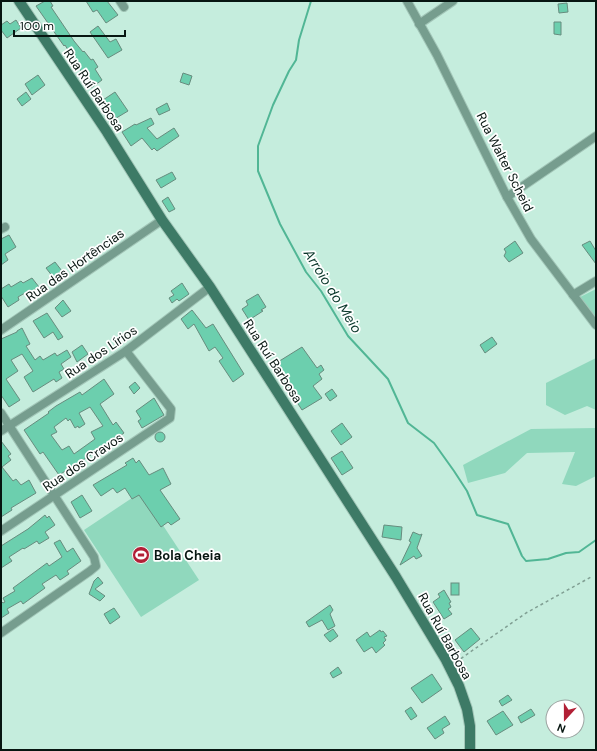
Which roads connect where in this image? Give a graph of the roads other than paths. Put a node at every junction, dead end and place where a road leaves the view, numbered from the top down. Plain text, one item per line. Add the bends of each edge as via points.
1 (19, 1) edge
2 (407, 1) edge
3 (453, 1) edge
4 (419, 24) junction
5 (596, 136) edge
6 (508, 197) junction
7 (162, 220) junction
8 (596, 281) edge
9 (210, 287) junction
10 (573, 295) junction
11 (596, 325) edge
12 (1, 330) edge
13 (126, 351) junction
14 (1, 413) edge
15 (9, 426) junction
16 (1, 431) edge
17 (54, 495) junction
18 (1, 531) edge
19 (1, 633) edge
20 (470, 750) edge

1 - 7 main road, Rua Ruí Barbosa via 107,132
2 - 4 street, Rua Walter Scheid
3 - 4 street
4 - 6 street, Rua Walter Scheid
5 - 6 street
6 - 10 street, Rua Walter Scheid via 531,239
7 - 9 main road, Rua Ruí Barbosa
7 - 12 street, Rua das Hortências
8 - 10 street
9 - 13 street, Rua dos Lírios
9 - 20 main road, Rua Ruí Barbosa via 450,666 467,709
10 - 11 street, Rua Walter Scheid
13 - 15 street, Rua dos Lírios
13 - 17 street, Rua dos Cravos via 171,409 170,418
14 - 15 street
15 - 16 street, Rua dos Lírios
15 - 17 street
17 - 18 street, Rua dos Cravos
17 - 19 street via 94,557 96,566

